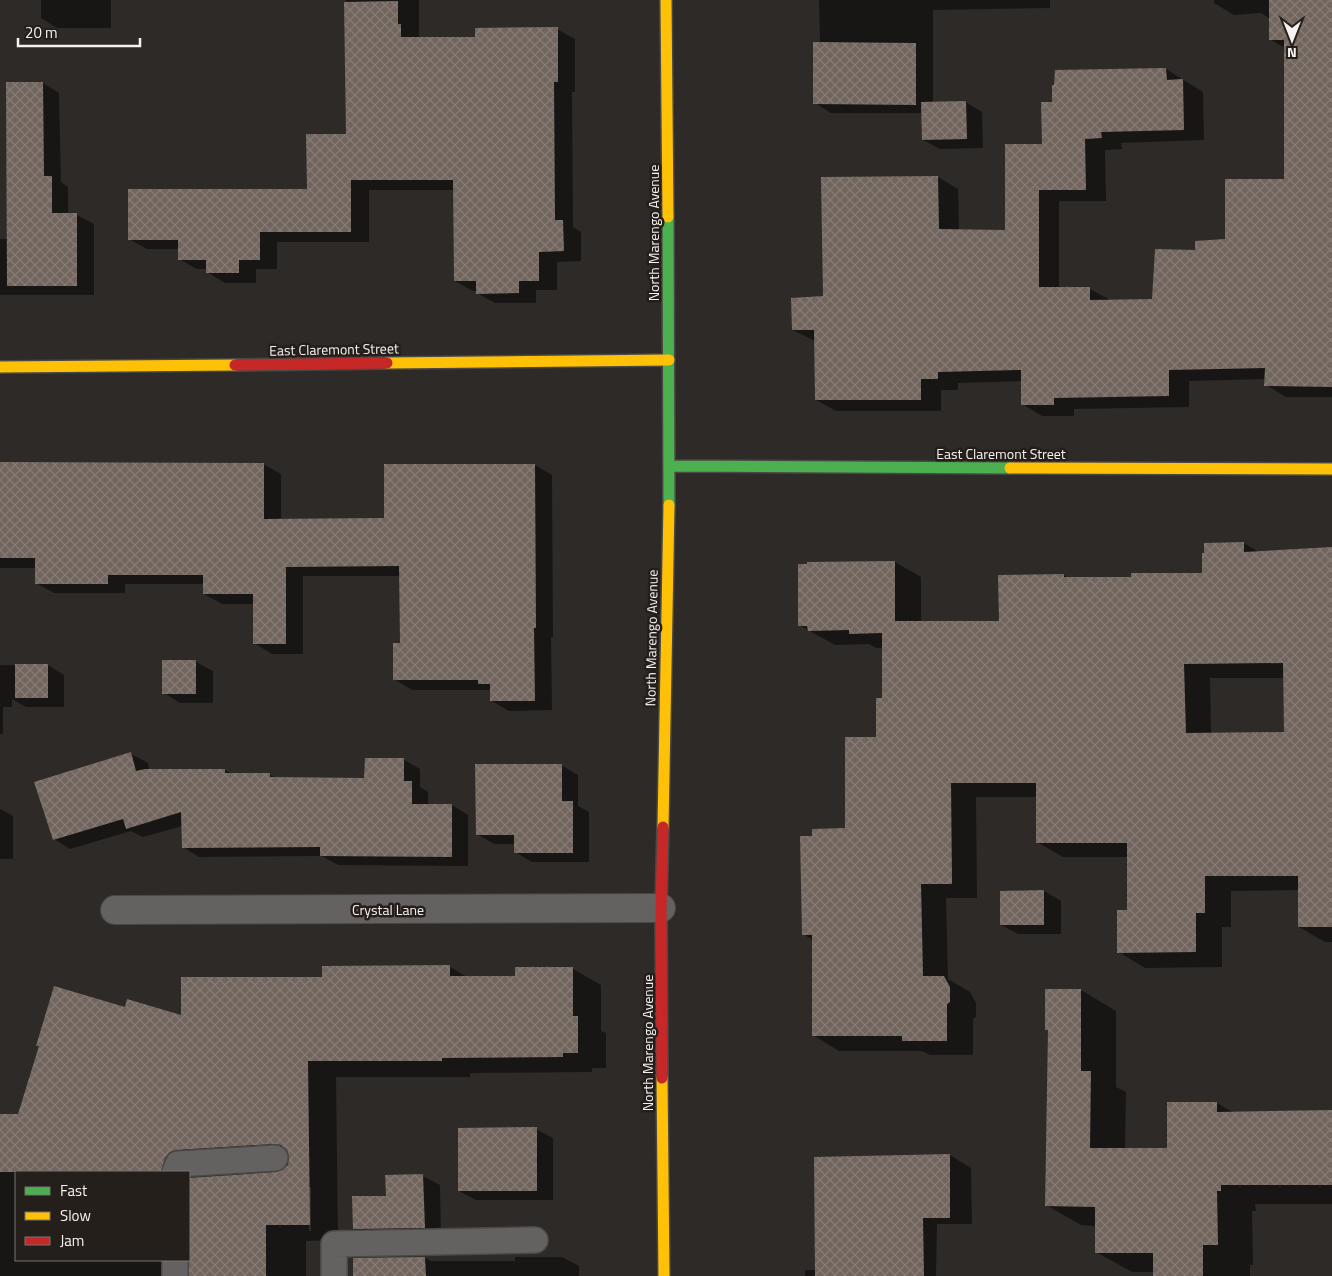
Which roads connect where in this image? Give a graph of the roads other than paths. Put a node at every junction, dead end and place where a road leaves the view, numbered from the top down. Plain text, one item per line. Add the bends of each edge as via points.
1 (666, 0) edge
2 (669, 360) junction
3 (0, 367) edge
4 (670, 466) junction
5 (1332, 469) edge
6 (661, 908) junction
7 (115, 910) dead end
8 (275, 1158) dead end
9 (175, 1171) edge
10 (534, 1240) dead end
11 (175, 1261) edge
12 (175, 1276) edge
13 (334, 1276) edge
14 (664, 1276) edge

1 - 2 street, North Marengo Avenue
2 - 3 street, East Claremont Street
2 - 4 street, North Marengo Avenue
4 - 5 street, East Claremont Street
4 - 6 street, North Marengo Avenue
6 - 7 street, Crystal Lane
6 - 14 street, North Marengo Avenue
8 - 9 lane via 178,1164
10 - 13 lane via 334,1244
11 - 12 lane

